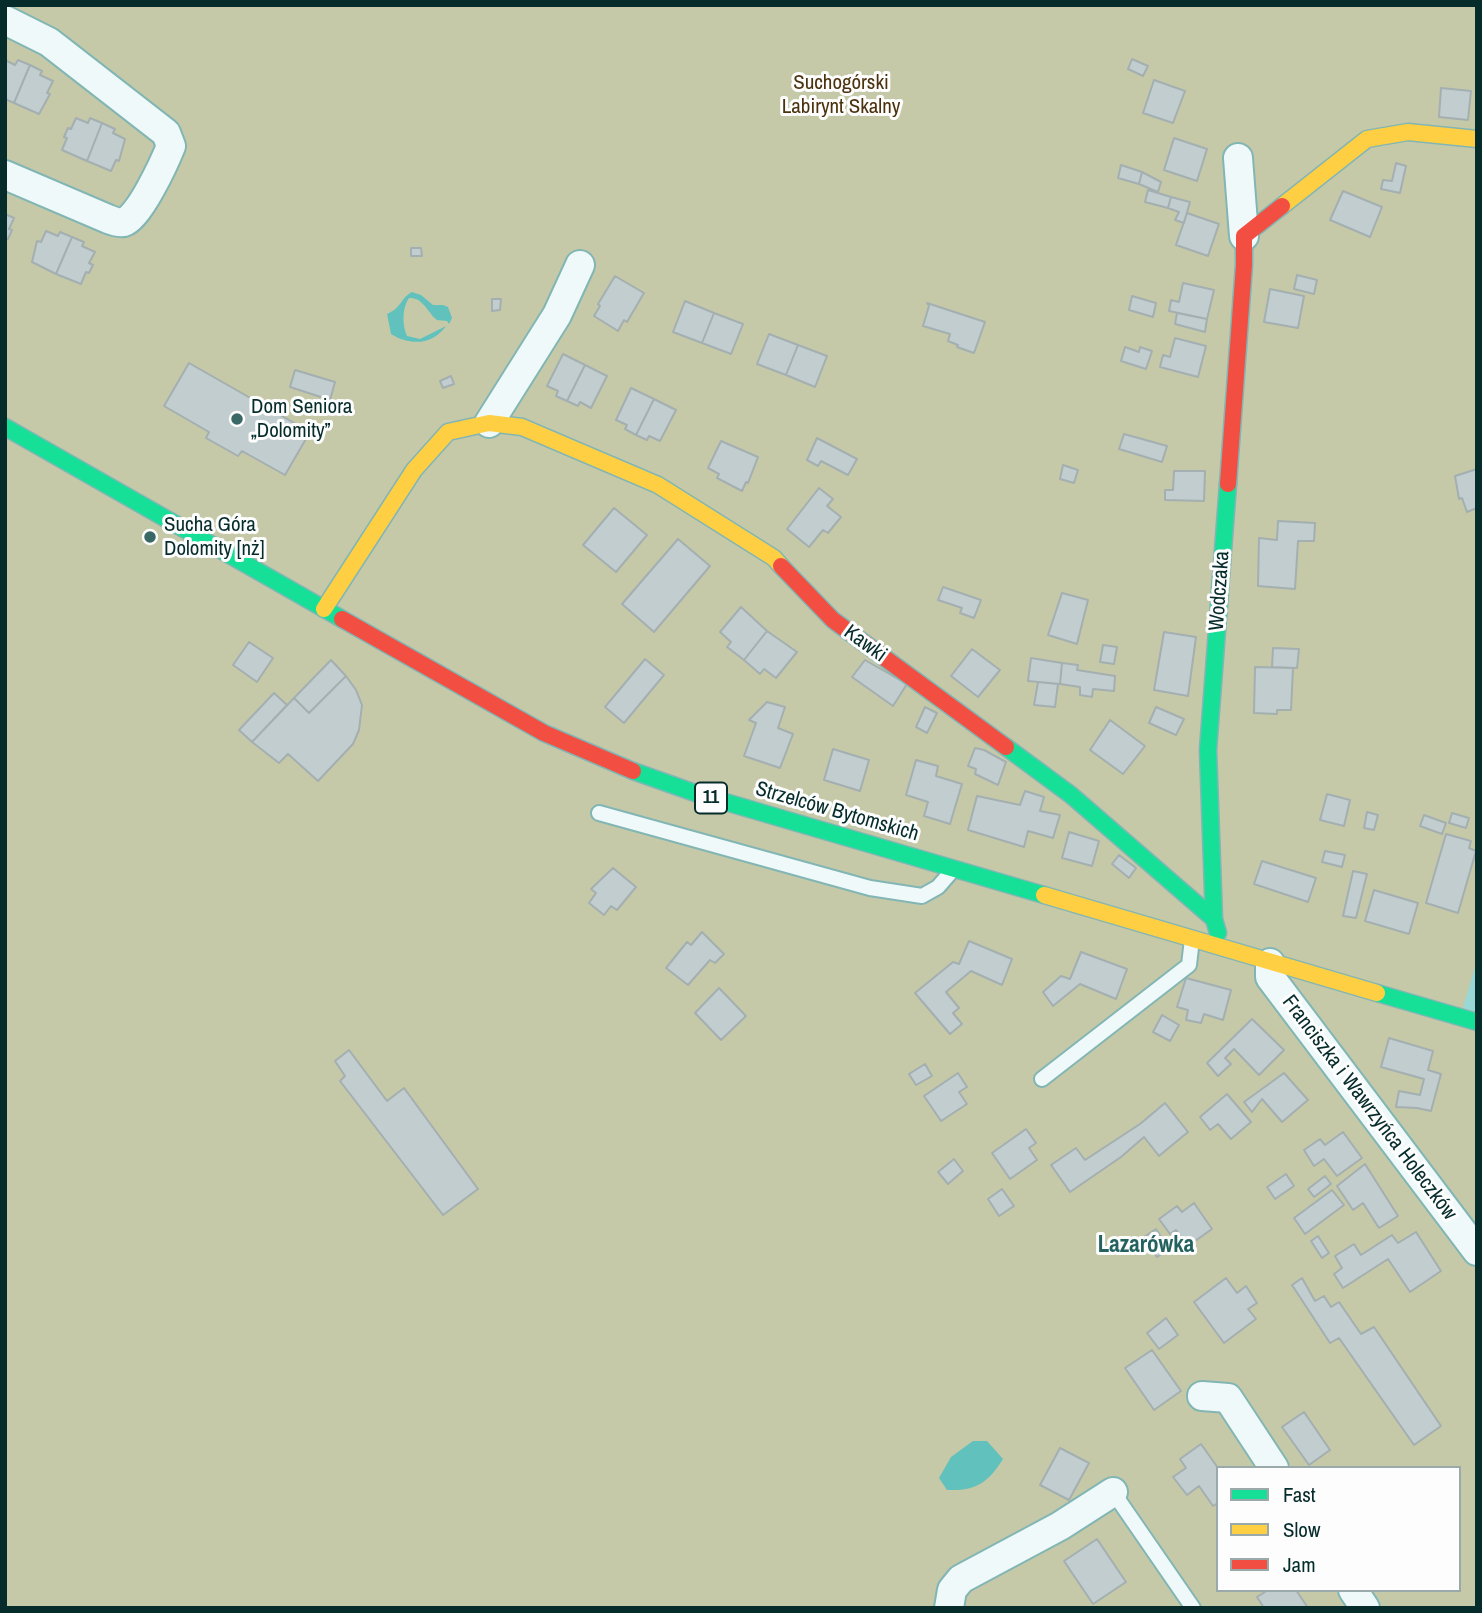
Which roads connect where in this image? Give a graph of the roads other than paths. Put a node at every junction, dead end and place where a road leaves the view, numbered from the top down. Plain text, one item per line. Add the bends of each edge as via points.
1 (5, 20) edge
2 (1477, 139) edge
3 (1238, 158) dead end
4 (5, 175) edge
5 (1244, 236) junction
6 (580, 265) dead end
7 (489, 423) junction
8 (5, 427) edge
9 (324, 610) junction
10 (599, 813) dead end
11 (954, 868) junction
12 (1214, 919) junction
13 (1192, 937) junction
14 (1220, 946) junction
15 (1270, 963) junction
16 (1477, 1023) edge
17 (1042, 1079) dead end
18 (1477, 1251) edge
19 (1202, 1396) dead end
20 (1273, 1466) edge
21 (1113, 1492) joint
22 (1354, 1592) edge
23 (949, 1608) edge
24 (1193, 1608) edge
25 (1365, 1608) edge

1 - 4 street via 49,42 166,133 171,146 140,206 123,222
2 - 5 main road via 1410,131 1367,139
3 - 5 street, Wodczaka
5 - 12 main road, Wodczaka via 1208,750
6 - 7 street via 557,315
7 - 9 main road, Kawki via 447,432 414,470
7 - 12 main road, Kawki via 522,427 658,485 774,558 833,620 1071,795
8 - 9 main road, Strzelców Bytomskich / 11
9 - 11 main road, Strzelców Bytomskich / 11 via 544,733 613,764 698,794
10 - 11 lane via 870,888 922,896 938,887
11 - 13 main road, Strzelców Bytomskich / 11
12 - 14 main road, Wodczaka
13 - 14 main road, Strzelców Bytomskich / 11
13 - 17 lane via 1189,965
14 - 15 main road, Strzelców Bytomskich / 11
15 - 16 main road, Strzelców Bytomskich / 11
15 - 18 street, Franciszka i Wawrzyńca Holeczków via 1270,977
19 - 20 street via 1228,1398
21 - 23 street via 961,1579 952,1590
21 - 24 lane
22 - 25 street

